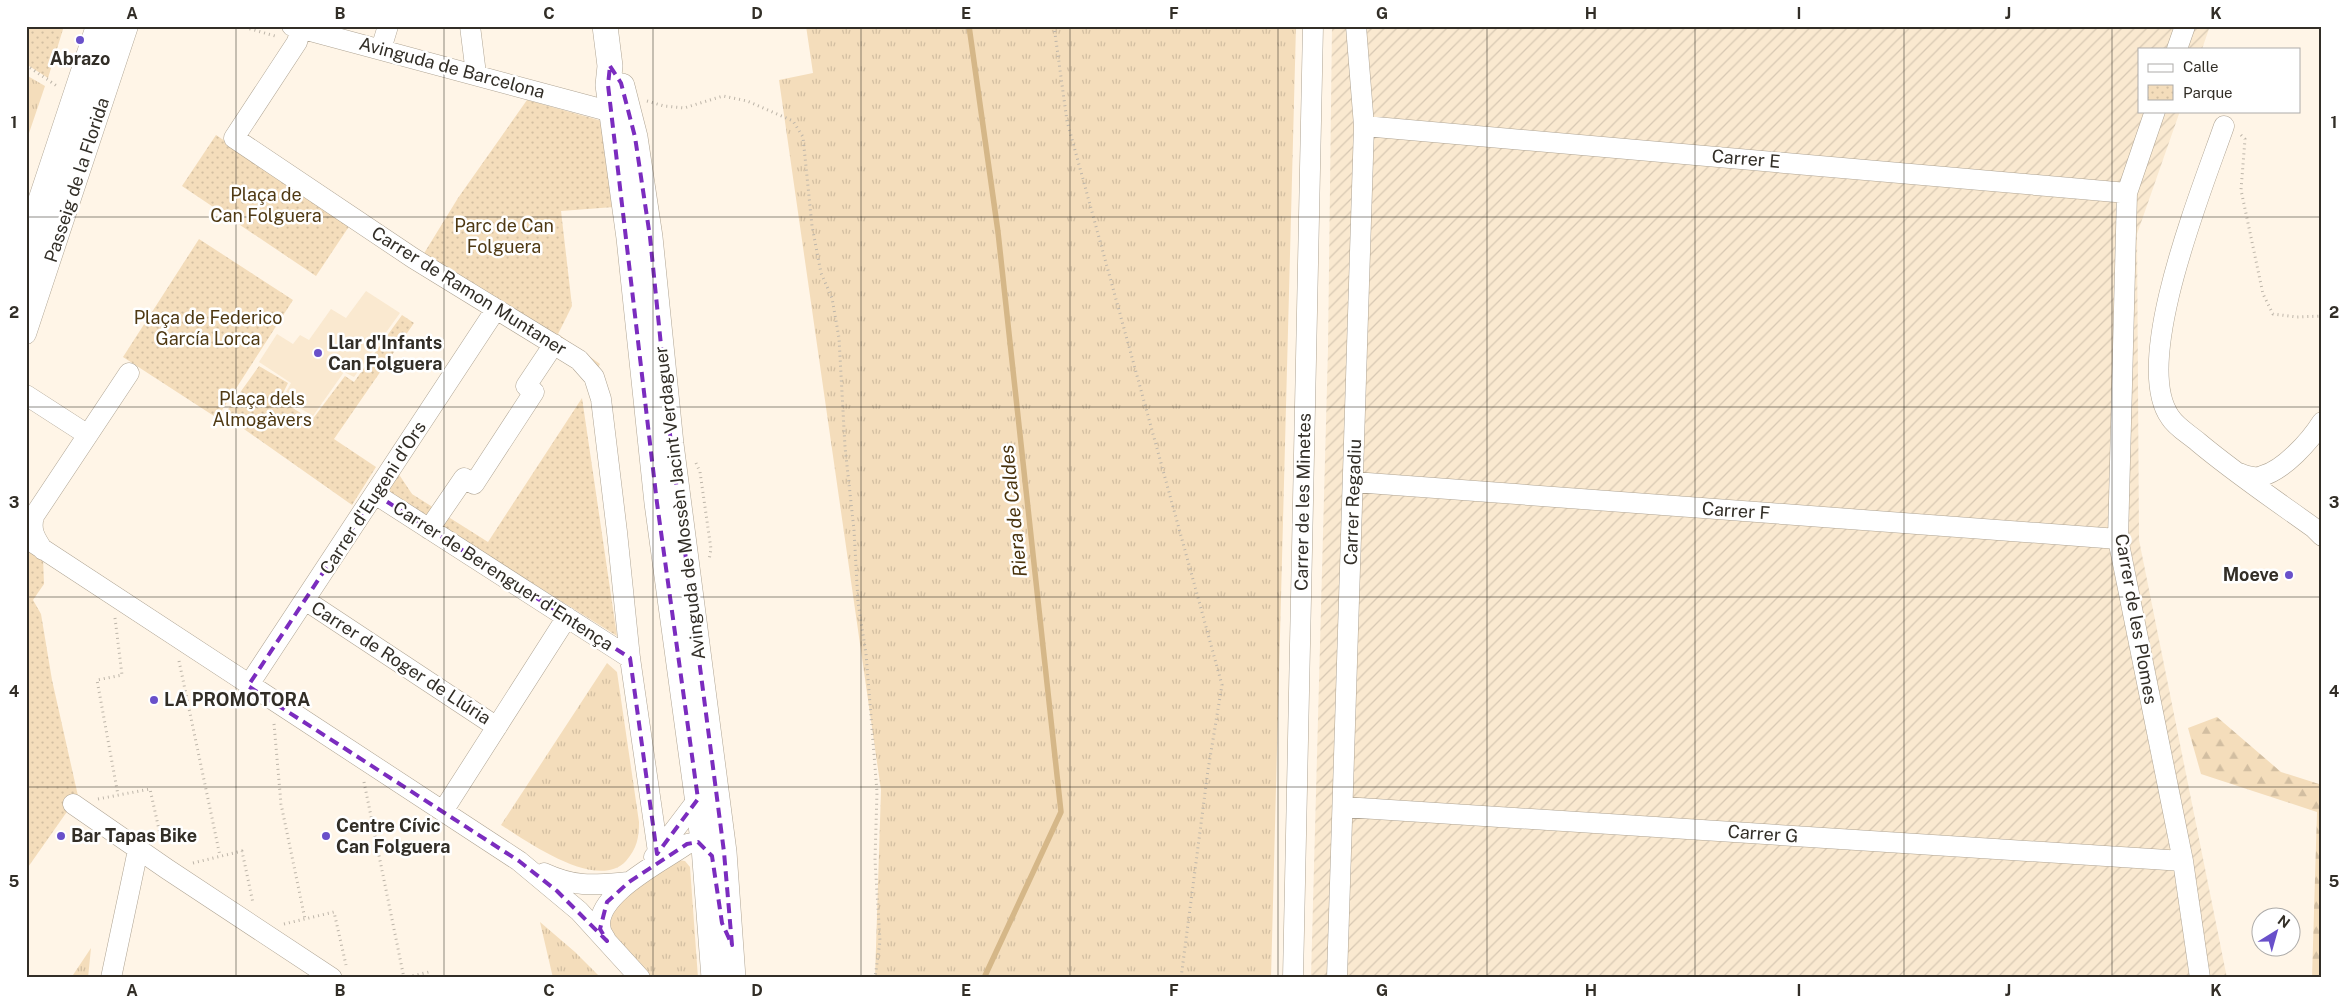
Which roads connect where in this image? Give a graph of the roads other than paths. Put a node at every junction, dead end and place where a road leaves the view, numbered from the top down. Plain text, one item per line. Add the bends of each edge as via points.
1 (96, 26) edge
2 (111, 26) edge
3 (128, 26) edge
4 (388, 26) edge
5 (470, 26) edge
6 (605, 26) edge
7 (1313, 26) edge
8 (1356, 26) edge
9 (2185, 26) edge
10 (297, 27) edge
11 (2177, 48) edge
12 (381, 49) junction
13 (476, 74) junction
14 (617, 103) junction
15 (2155, 112) edge
16 (1364, 126) junction
17 (2224, 126) road end
18 (2127, 193) junction
19 (26, 237) edge
20 (26, 288) edge
21 (496, 309) junction
22 (26, 334) edge
23 (554, 344) junction
24 (129, 373) dead end
25 (26, 395) edge
26 (2322, 422) edge
27 (88, 436) junction
28 (2234, 472) junction
29 (1354, 482) junction
30 (376, 494) junction
31 (429, 529) junction
32 (2322, 536) edge
33 (26, 538) edge
34 (2118, 539) junction
35 (34, 547) edge
36 (305, 600) junction
37 (567, 617) junction
38 (630, 658) junction
39 (248, 686) junction
40 (497, 727) junction
41 (698, 799) junction
42 (73, 804) road end
43 (1344, 807) junction
44 (443, 811) junction
45 (701, 844) junction
46 (138, 850) junction
47 (658, 852) junction
48 (519, 861) junction
49 (2182, 861) junction
50 (635, 879) junction
51 (607, 941) junction
52 (732, 945) junction
53 (304, 970) edge
54 (340, 973) edge
55 (111, 978) edge
56 (640, 978) edge
57 (714, 978) edge
58 (733, 978) edge
59 (1293, 978) edge
60 (1337, 978) edge
61 (2200, 978) edge

1 - 19 street, Passeig de la Florida
2 - 20 street, Passeig de la Florida
3 - 22 street, Passeig de la Florida
4 - 12 street
5 - 13 street
6 - 14 main road, Avinguda de Mossèn Jacint Verdaguer via 610,66 621,83
7 - 59 street, Carrer de les Minetes
8 - 16 street, Carrer Regadiu
9 - 11 street
10 - 12 street, Avinguda de Barcelona
10 - 21 street, Carrer de Ramon Muntaner via 297,42 234,138
12 - 13 street, Avinguda de Barcelona
13 - 14 street, Avinguda de Barcelona
14 - 41 main road, Avinguda de Mossèn Jacint Verdaguer via 657,503
14 - 52 main road, Avinguda de Mossèn Jacint Verdaguer via 636,137 650,237 671,444 724,852
15 - 18 street, Carrer de les Plomes
16 - 18 street, Carrer E
16 - 29 street, Carrer Regadiu
17 - 28 street via 2169,292 2158,388 2170,418
18 - 34 street, Carrer de les Plomes
21 - 23 street, Carrer de Ramon Muntaner
21 - 30 street, Carrer d'Eugeni d'Ors
23 - 31 street via 526,386 534,392 474,484 464,478
23 - 38 street, Carrer de Ramon Muntaner via 579,360 594,377 601,399
24 - 27 street
25 - 27 street
26 - 28 street via 2299,450 2262,476
27 - 35 street via 34,516 31,525
28 - 32 street
29 - 34 street, Carrer F
29 - 43 street, Carrer Regadiu
30 - 31 street, Carrer de Berenguer d'Entença
30 - 36 street, Carrer d'Eugeni d'Ors
31 - 37 street, Carrer de Berenguer d'Entença
33 - 35 street
34 - 49 street, Carrer de les Plomes
35 - 39 street
36 - 39 street, Carrer d'Eugeni d'Ors
36 - 40 street, Carrer de Roger de Llúria
37 - 38 street, Carrer de Berenguer d'Entença
37 - 40 street
38 - 47 street
39 - 44 street
40 - 44 street
41 - 45 main road, Avinguda de Mossèn Jacint Verdaguer
41 - 47 street
42 - 46 street
43 - 49 street, Carrer G
43 - 60 street, Carrer Regadiu
44 - 48 street
45 - 50 street via 687,844
45 - 52 street, Avinguda de Mossèn Jacint Verdaguer via 712,856 722,923
45 - 57 main road, Avinguda de Mossèn Jacint Verdaguer
46 - 53 street via 259,930
46 - 55 street
47 - 50 street
48 - 50 street via 564,882 586,886
48 - 51 street via 557,891
49 - 61 street, Carrer de les Plomes
50 - 51 street via 612,897 603,910 600,929
51 - 56 street
52 - 58 main road, Avinguda de Mossèn Jacint Verdaguer
53 - 54 street

